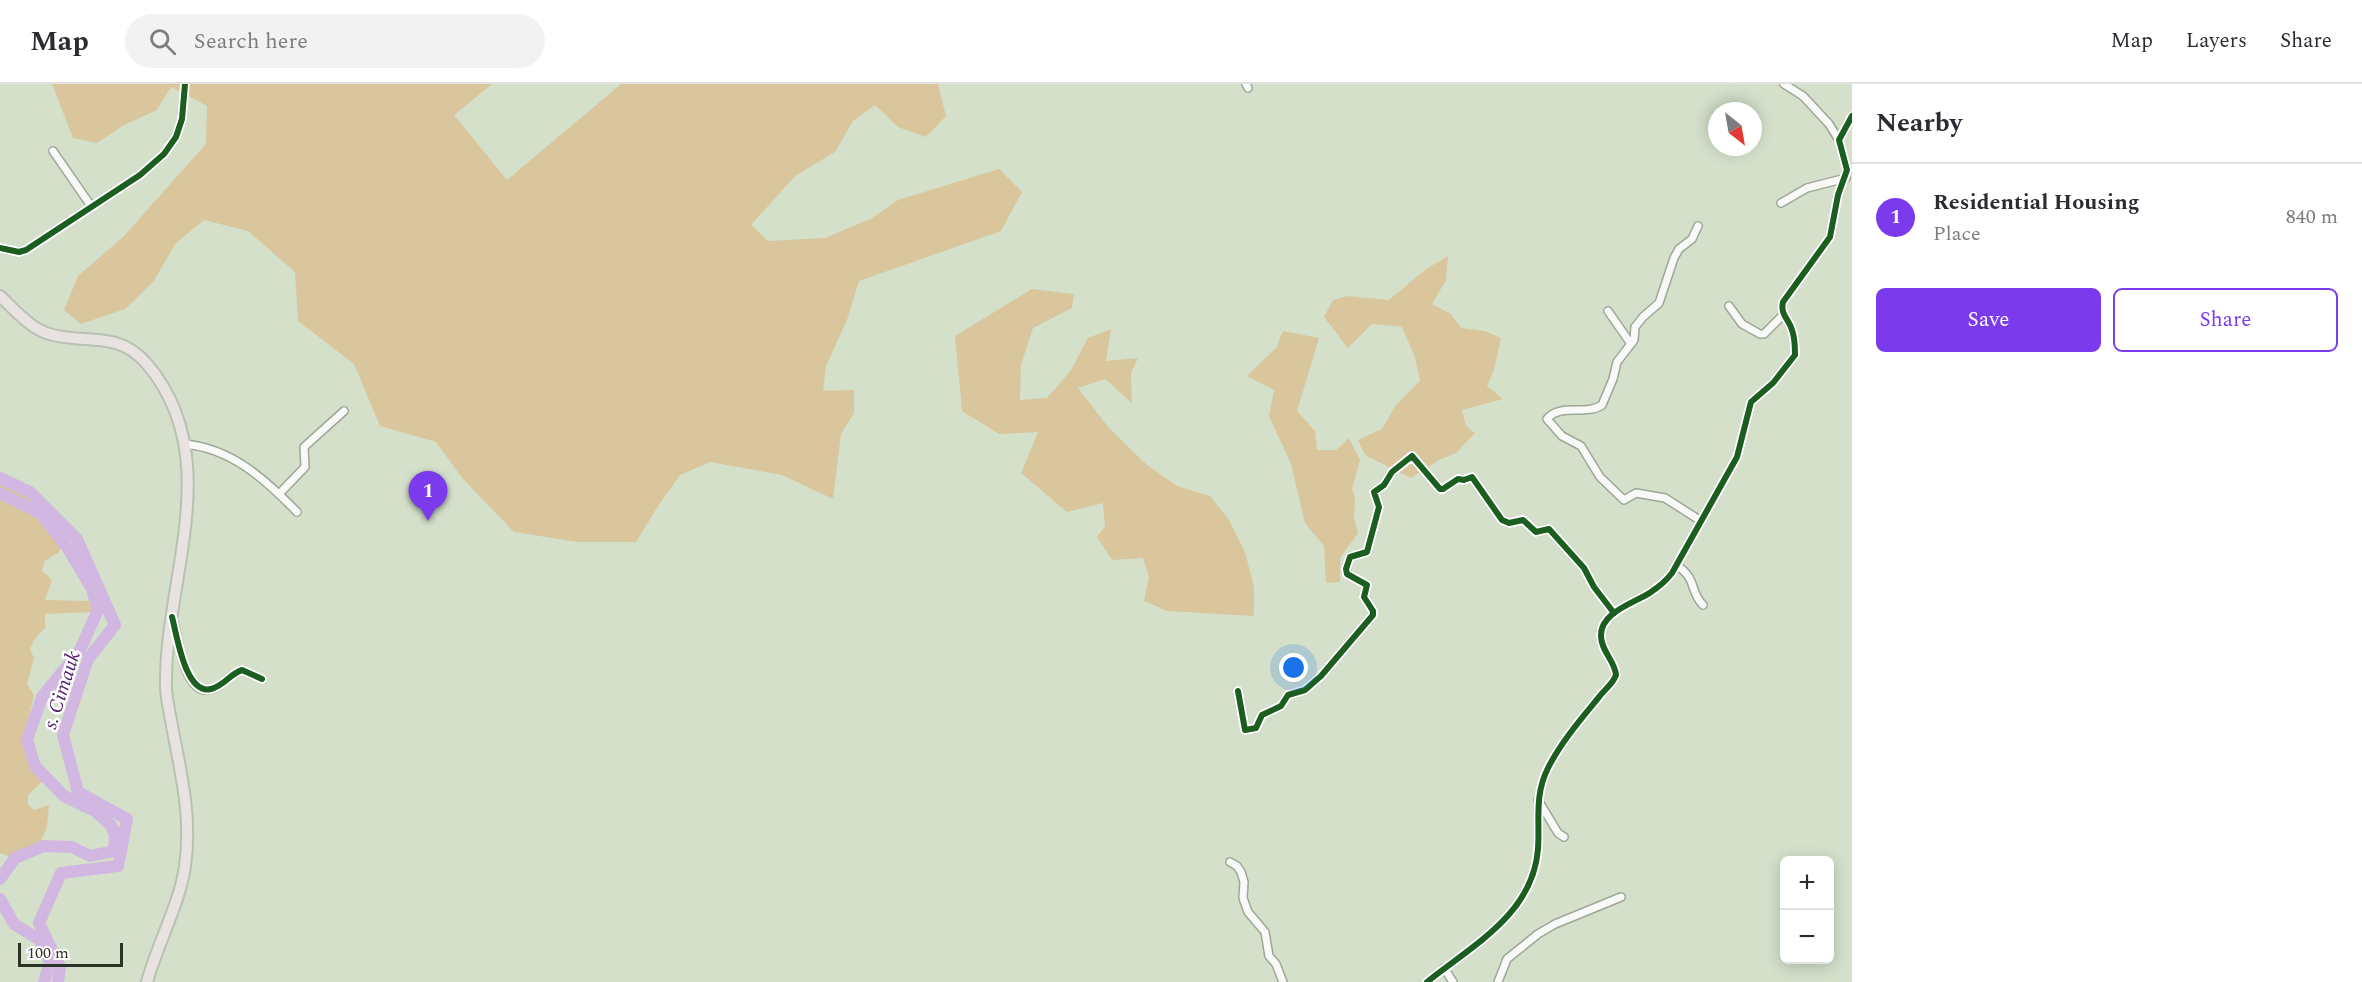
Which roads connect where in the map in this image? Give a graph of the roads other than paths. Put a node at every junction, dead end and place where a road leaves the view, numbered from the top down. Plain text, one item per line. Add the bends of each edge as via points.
1 (185, 84) edge
2 (1784, 84) edge
3 (1852, 116) edge
4 (1839, 140) junction
5 (53, 151) dead end
6 (1846, 178) junction
7 (1781, 203) dead end
8 (92, 206) junction
9 (1698, 226) dead end
10 (0, 248) edge
11 (0, 296) edge
12 (1729, 306) dead end
13 (1608, 311) dead end
14 (1783, 315) junction
15 (1631, 344) junction
16 (344, 411) dead end
17 (184, 444) junction
18 (279, 494) junction
19 (297, 512) dead end
20 (1701, 521) junction
21 (1677, 565) junction
22 (1703, 604) dead end
23 (1614, 613) junction
24 (172, 617) junction
25 (262, 679) dead end
26 (1238, 691) dead end
27 (1538, 800) junction
28 (1564, 837) dead end
29 (1230, 862) dead end
30 (1621, 897) dead end
31 (1444, 968) junction
32 (147, 982) edge
33 (1283, 982) edge
34 (1427, 982) edge
35 (1453, 982) edge
36 (1498, 982) edge

1 - 8 street via 182,119 164,154
2 - 4 street via 1803,96
3 - 4 street
4 - 6 street
5 - 8 street
6 - 7 street via 1807,188
6 - 14 street via 1838,195 1830,237 1783,302
8 - 10 street via 26,250
9 - 15 street via 1692,239 1679,249 1659,303 1635,327
11 - 17 main road via 48,334 113,342 136,353 163,388 176,414
12 - 14 street via 1742,324 1760,334
13 - 15 street
14 - 20 street via 1791,327 1796,355 1751,402 1737,457
15 - 20 street via 1617,362 1602,405 1586,411 1560,412 1547,419 1562,436 1581,446 1600,477 1624,500 1636,493 1665,498
16 - 18 street via 304,447 305,467
17 - 18 street via 225,453
17 - 24 main road via 188,479 186,531
18 - 19 street
20 - 21 street
21 - 22 street via 1690,576
21 - 23 street via 1664,583
23 - 26 street via 1584,568 1549,529 1536,532 1523,520 1502,520 1473,477 1459,478 1440,489 1412,456 1374,492 1379,507 1367,552 1350,557 1346,569 1347,574 1367,585 1364,597 1373,615 1322,676 1261,716 1256,728 1245,730
23 - 27 street via 1602,628 1601,639 1616,675 1548,767
24 - 25 street via 185,666 197,688 215,688 242,670
24 - 32 main road via 166,689 189,831 182,881
27 - 28 street
27 - 31 street via 1536,860 1519,902 1510,916
29 - 33 street via 1242,872 1248,912 1265,932 1269,956
30 - 36 street via 1538,934 1507,959
31 - 34 street
31 - 35 street

